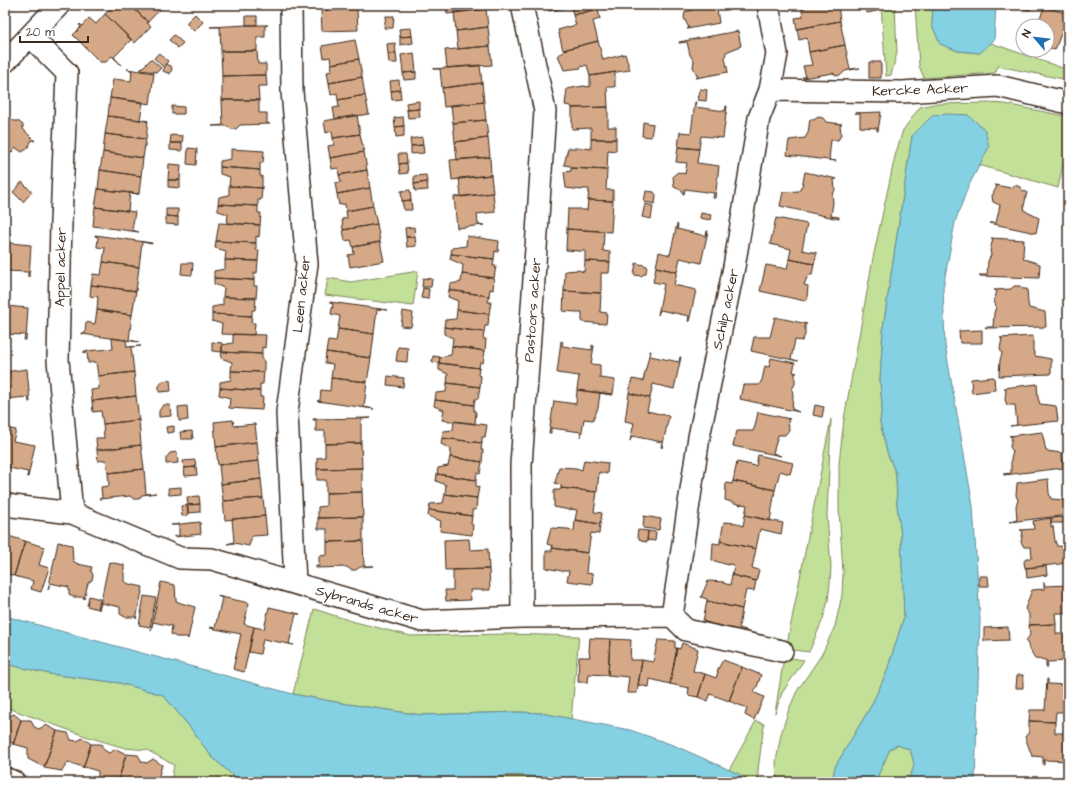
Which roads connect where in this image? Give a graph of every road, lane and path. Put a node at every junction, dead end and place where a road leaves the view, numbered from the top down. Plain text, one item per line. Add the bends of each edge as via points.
1 (60, 5) edge
2 (291, 5) edge
3 (522, 5) edge
4 (768, 5) edge
5 (30, 36) junction
6 (5, 62) edge
7 (770, 90) junction
8 (1068, 103) edge
9 (5, 504) edge
10 (72, 513) junction
11 (295, 583) junction
12 (672, 616) junction
13 (522, 617) junction
14 (782, 651) dead end
15 (5, 778) edge
16 (14, 782) edge

1 - 5 street
2 - 11 street, Leen acker via 292,91 307,264 287,412
3 - 13 street, Pastoors acker via 545,110 521,465
4 - 7 street, Schilp acker via 777,54
5 - 6 street
5 - 10 street, Appel acker via 68,73 58,360
7 - 8 street, Kercke Acker via 902,92 998,86
7 - 12 street, Schilp acker via 759,118 734,267 699,437
9 - 10 street, Sybrands acker
10 - 11 street, Sybrands acker via 180,558 212,558
11 - 13 street, Sybrands acker via 422,621
12 - 13 street, Sybrands acker
12 - 14 street via 686,630
15 - 16 street

